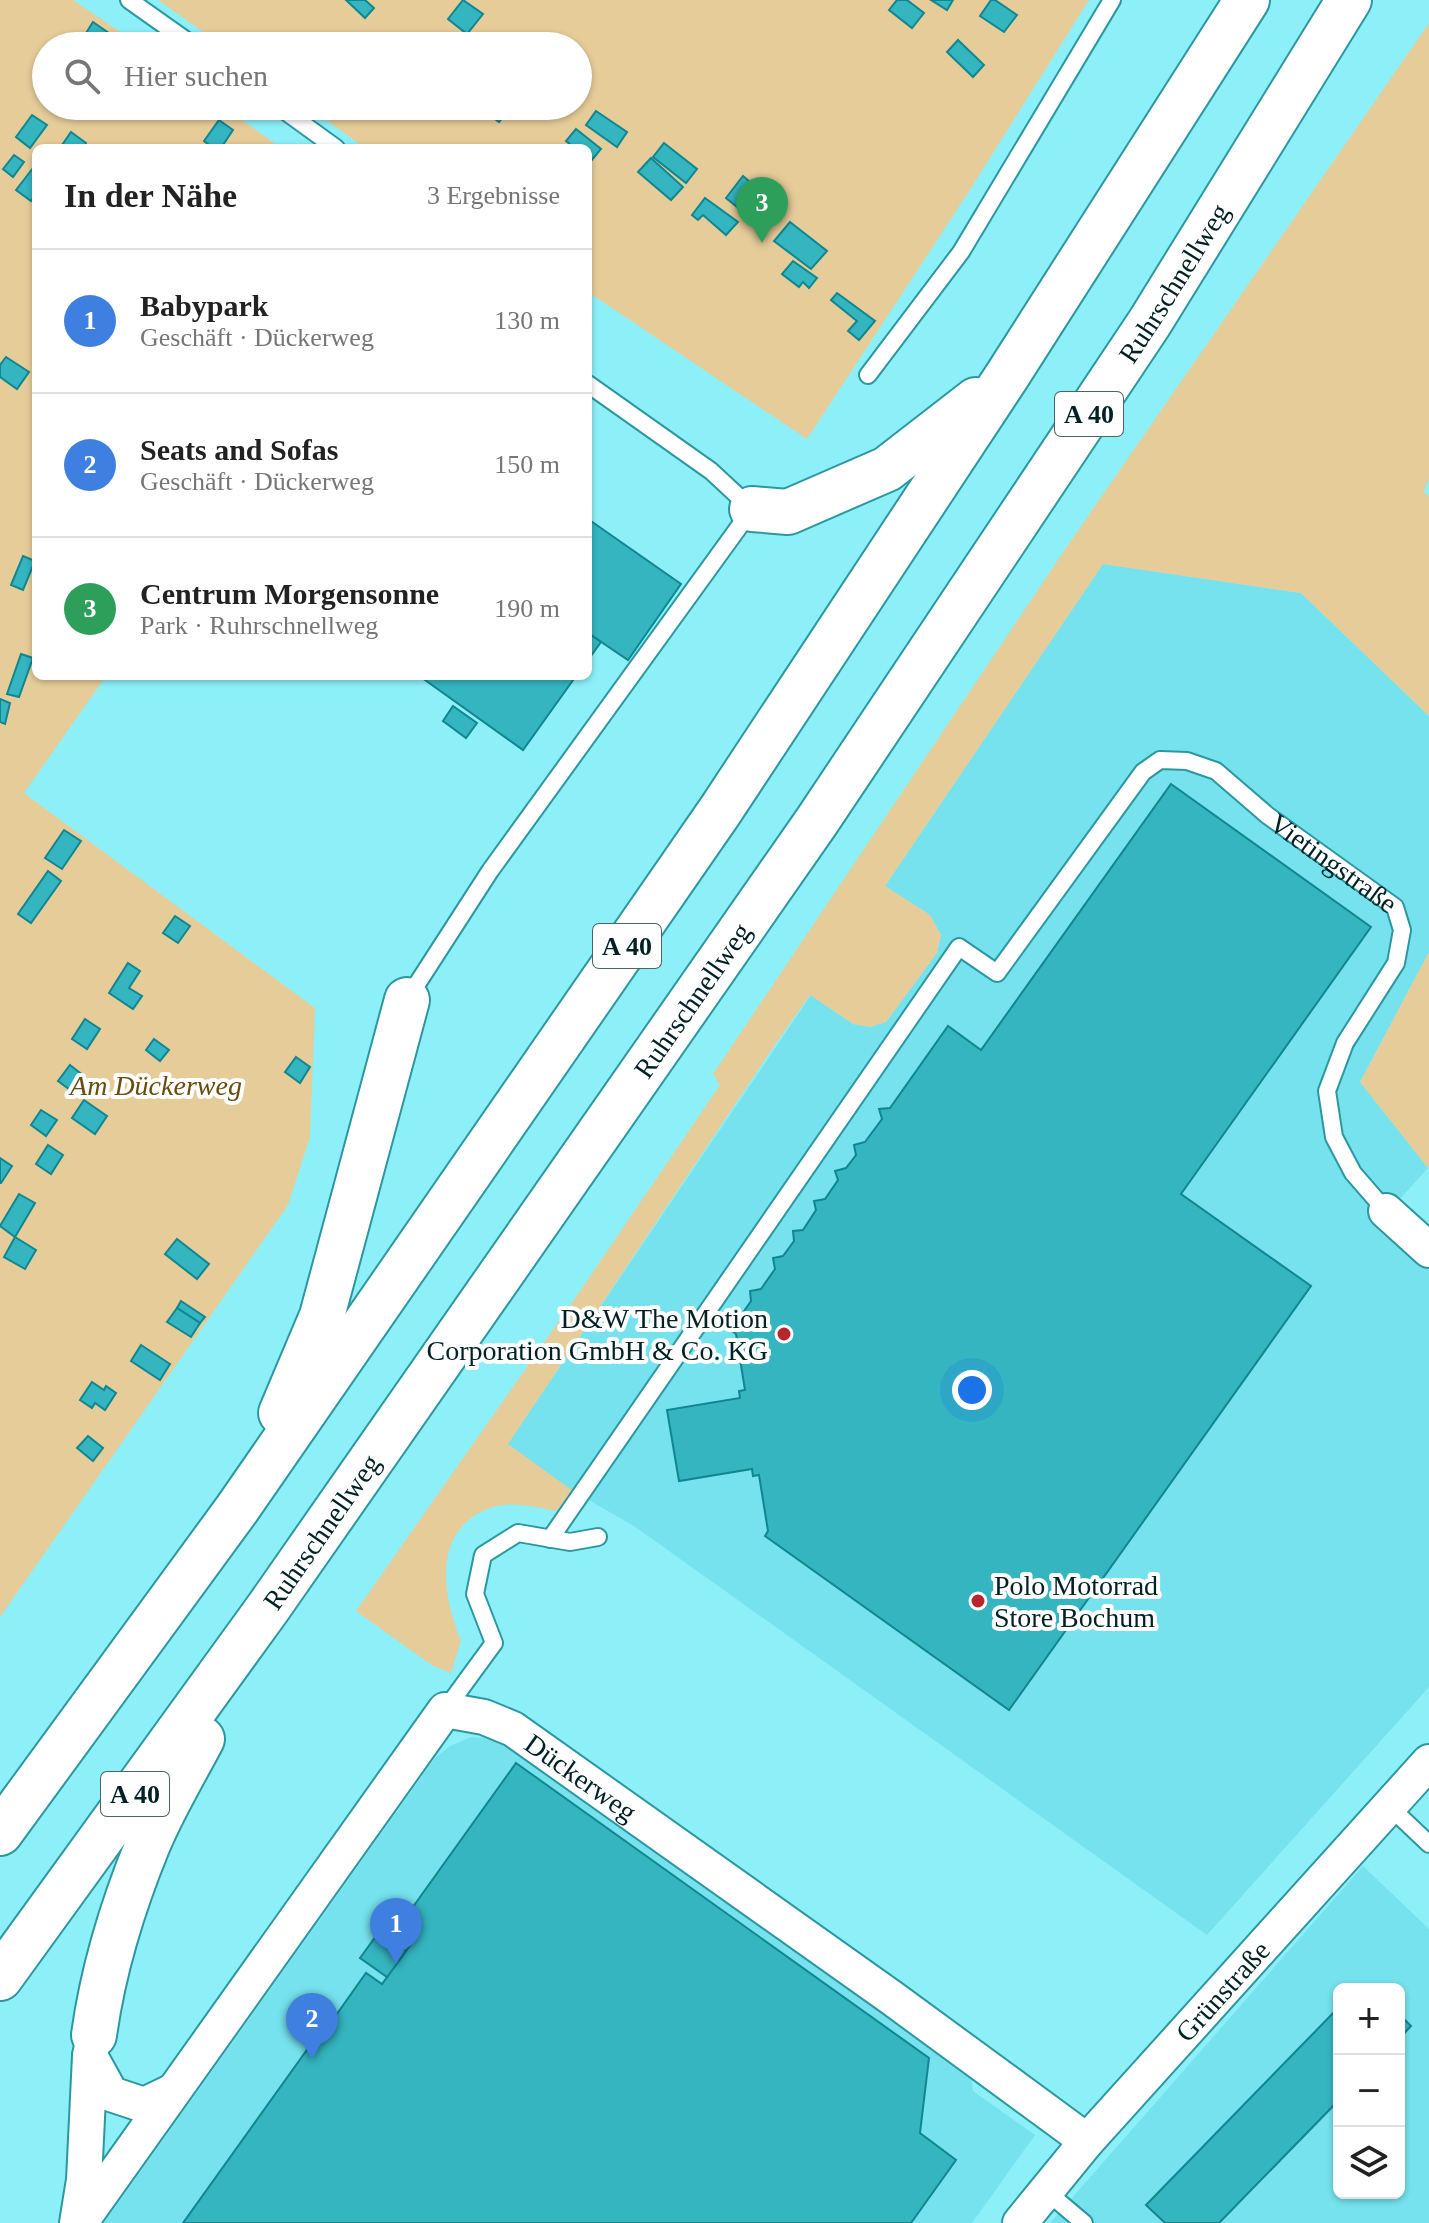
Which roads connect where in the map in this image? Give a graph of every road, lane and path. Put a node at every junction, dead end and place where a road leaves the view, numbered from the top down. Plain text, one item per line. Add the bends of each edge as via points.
1 (129, 0) edge
2 (1112, 0) edge
3 (1247, 0) edge
4 (1349, 0) edge
5 (174, 32) edge
6 (297, 120) edge
7 (330, 144) edge
8 (868, 375) dead end
9 (1007, 376) junction
10 (592, 387) edge
11 (752, 509) junction
12 (407, 1000) joint
13 (1386, 1211) joint
14 (1429, 1250) edge
15 (237, 1509) junction
16 (598, 1537) dead end
17 (550, 1539) junction
18 (268, 1608) junction
19 (445, 1710) junction
20 (1429, 1762) edge
21 (1390, 1807) junction
22 (0, 1833) edge
23 (1429, 1844) edge
24 (0, 1978) edge
25 (92, 2045) junction
26 (173, 2091) junction
27 (1087, 2141) junction
28 (1046, 2191) junction
29 (78, 2223) edge
30 (1020, 2223) edge
31 (1084, 2223) edge

1 - 5 lane
2 - 8 lane via 961,252
3 - 9 highway, A 40
4 - 18 highway, Ruhrschnellweg / A 40 via 1150,322 826,808
6 - 7 lane
9 - 11 highway via 887,469 788,512
9 - 15 highway, A 40 via 720,811
10 - 11 lane via 711,471
11 - 12 lane via 490,871
12 - 15 highway via 322,1316
13 - 14 street, Vietingstraße
13 - 17 lane, Vietingstraße via 1353,1173 1334,1137 1327,1091 1345,1043 1396,963 1402,930 1395,907 1267,815 1216,771 1187,761 1160,760 1143,772 997,973 959,947
15 - 22 highway, A 40
16 - 17 lane
17 - 19 lane via 518,1533 483,1555 475,1594 494,1643
18 - 24 highway, Ruhrschnellweg / A 40
18 - 25 highway via 149,1841 100,1991
19 - 26 street
19 - 27 street, Dückerweg via 513,1729
20 - 21 street, Grünstraße
21 - 23 lane
21 - 27 street, Grünstraße
25 - 26 street via 111,2094 144,2105
25 - 29 street
26 - 29 street
27 - 28 street, Grünstraße
28 - 30 street, Grünstraße
28 - 31 lane

